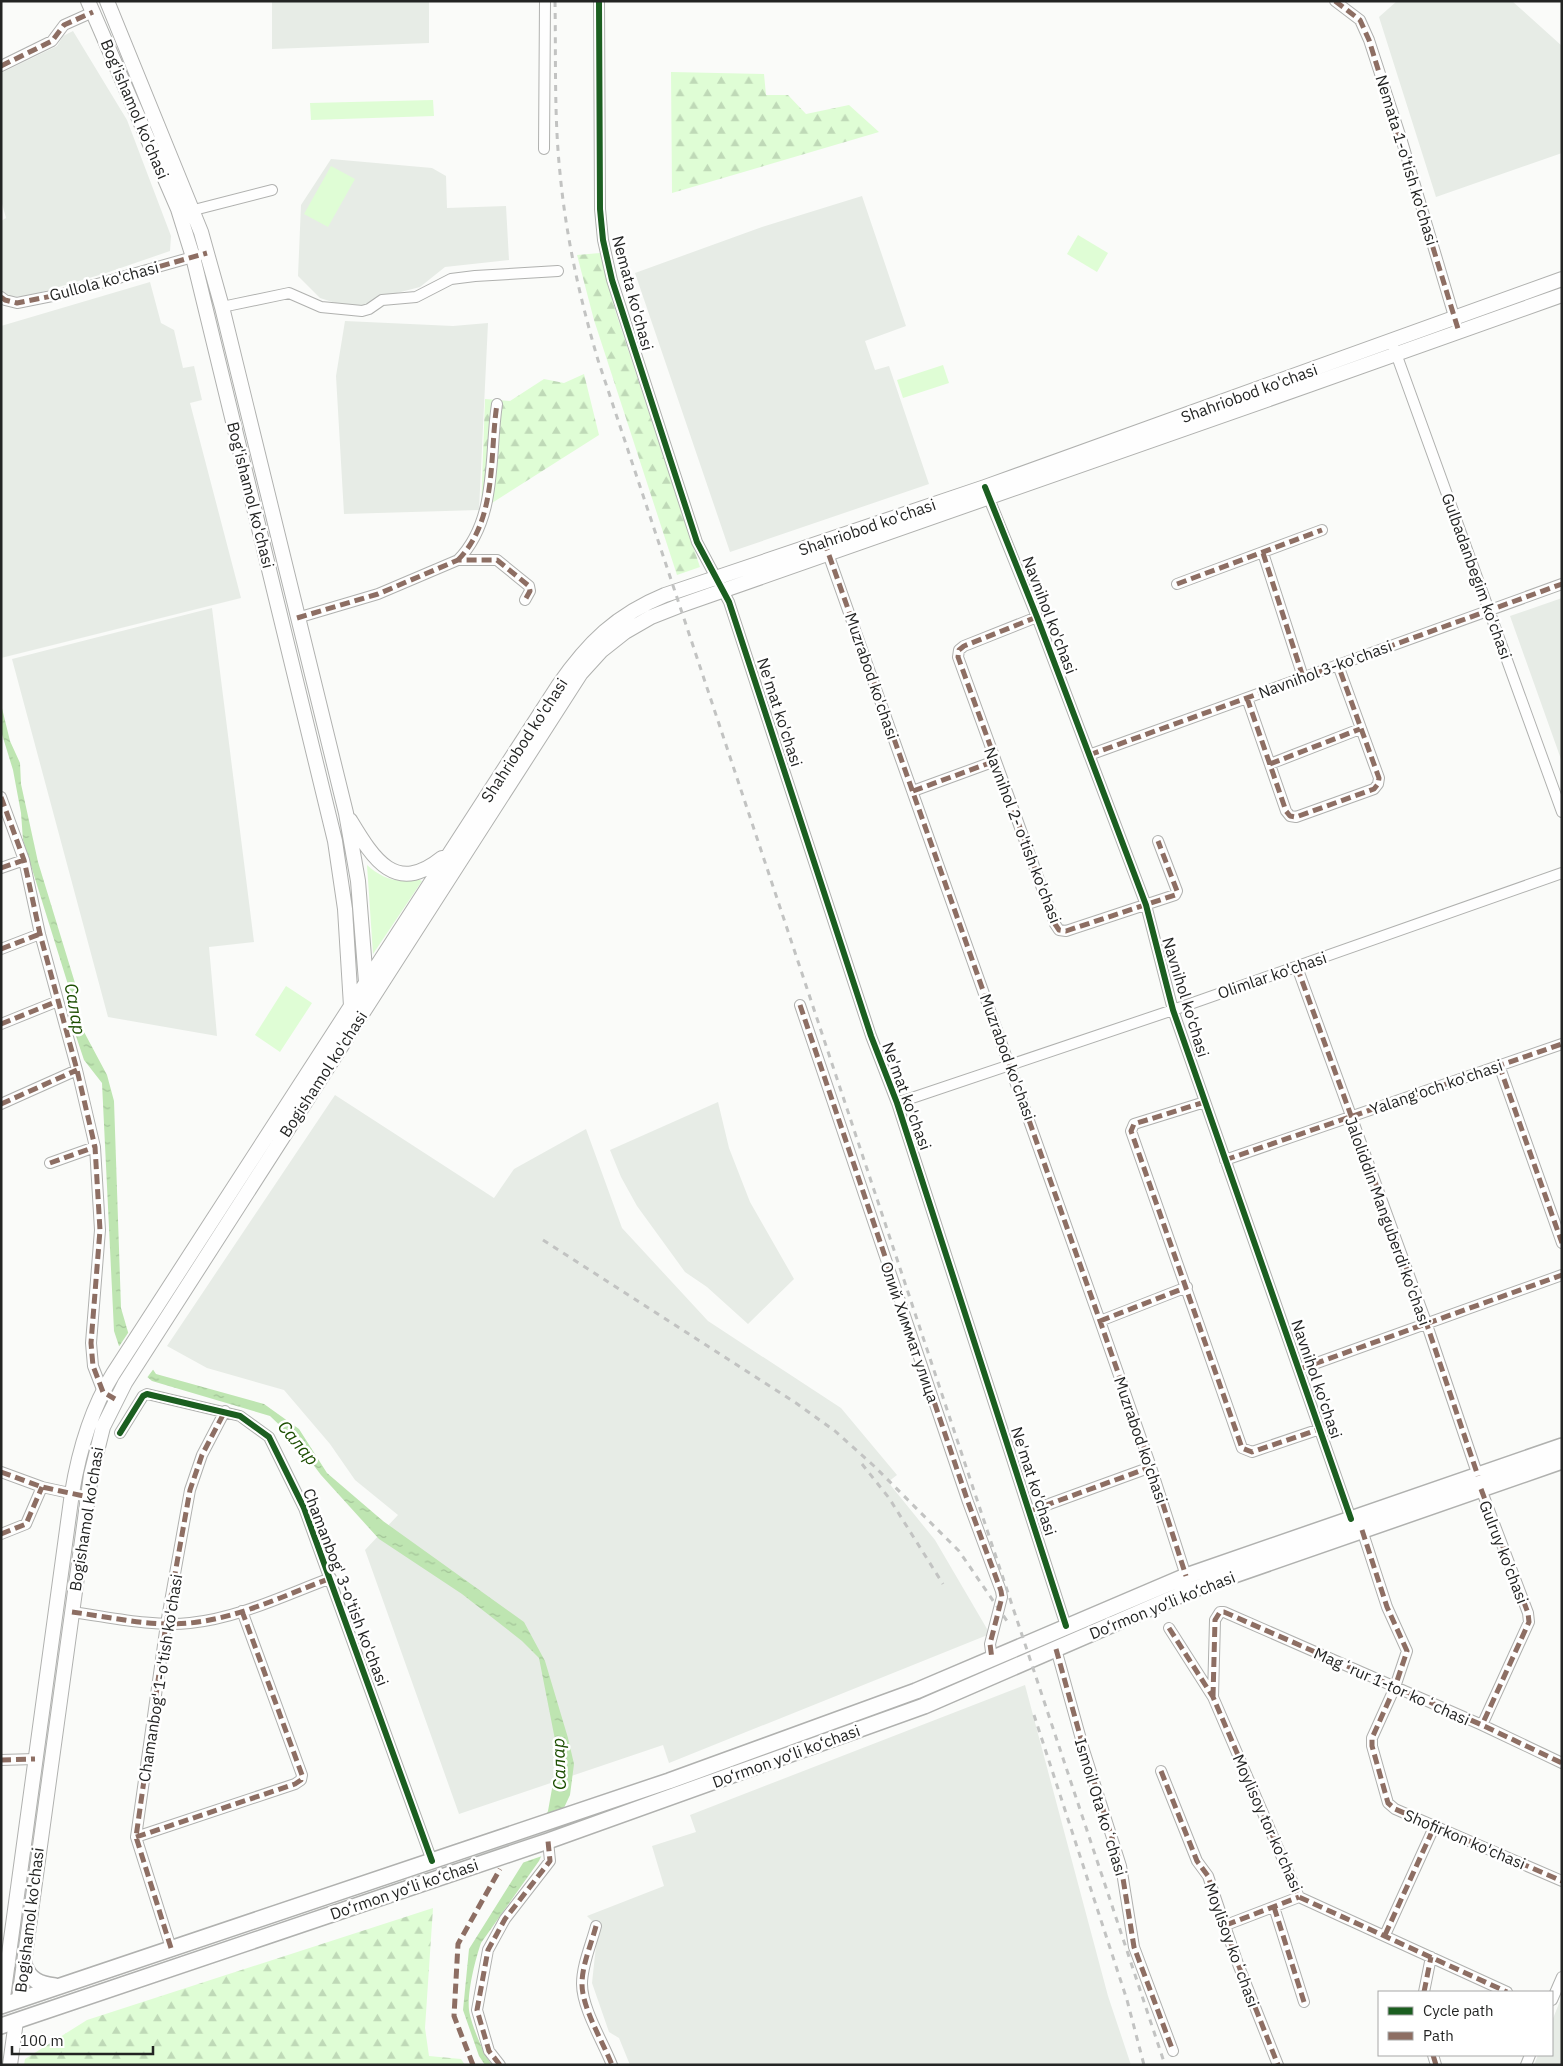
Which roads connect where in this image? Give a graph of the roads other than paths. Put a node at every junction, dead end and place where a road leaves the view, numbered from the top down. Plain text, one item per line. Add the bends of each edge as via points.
1 (107, 1) edge
2 (545, 1) edge
3 (599, 1) edge
4 (1335, 1) edge
5 (91, 6) edge
6 (1, 66) edge
7 (544, 149) dead end
8 (272, 190) dead end
9 (194, 210) junction
10 (207, 253) junction
11 (193, 257) junction
12 (558, 271) dead end
13 (1562, 279) edge
14 (1562, 294) edge
15 (1, 297) edge
16 (222, 307) junction
17 (1454, 318) junction
18 (1459, 332) junction
19 (1392, 340) junction
20 (1397, 354) junction
21 (497, 404) dead end
22 (263, 477) junction
23 (248, 481) junction
24 (987, 493) junction
25 (275, 528) junction
26 (1322, 530) dead end
27 (260, 532) junction
28 (826, 548) junction
29 (1263, 553) junction
30 (458, 560) junction
31 (716, 578) junction
32 (1178, 584) dead end
33 (1562, 584) edge
34 (723, 590) junction
35 (525, 600) dead end
36 (1490, 610) junction
37 (1037, 617) junction
38 (297, 618) junction
39 (1338, 665) junction
40 (1303, 677) junction
41 (1246, 698) junction
42 (323, 722) junction
43 (307, 726) junction
44 (1360, 729) junction
45 (1089, 755) junction
46 (995, 761) junction
47 (1270, 764) junction
48 (913, 791) junction
49 (1, 797) edge
50 (1562, 812) edge
51 (346, 814) junction
52 (1158, 840) dead end
53 (453, 847) junction
54 (24, 860) junction
55 (1, 868) edge
56 (1562, 873) edge
57 (1146, 905) junction
58 (40, 934) junction
59 (396, 947) junction
60 (1, 949) edge
61 (1297, 967) junction
62 (366, 982) junction
63 (58, 1001) junction
64 (800, 1005) dead end
65 (351, 1006) junction
66 (367, 1006) junction
67 (1173, 1010) junction
68 (1, 1024) edge
69 (1562, 1044) edge
70 (1011, 1066) junction
71 (1499, 1066) junction
72 (77, 1070) junction
73 (298, 1101) junction
74 (1205, 1102) junction
75 (897, 1103) junction
76 (1, 1104) edge
77 (1350, 1116) junction
78 (95, 1147) junction
79 (1225, 1160) junction
80 (50, 1163) dead end
81 (1562, 1243) edge
82 (1562, 1275) edge
83 (1187, 1287) junction
84 (1100, 1321) junction
85 (1426, 1322) junction
86 (1300, 1369) junction
87 (103, 1392) junction
88 (115, 1399) junction
89 (225, 1411) junction
90 (1320, 1429) junction
91 (120, 1433) dead end
92 (1562, 1446) edge
93 (1562, 1460) edge
94 (1151, 1467) junction
95 (1, 1472) edge
96 (1479, 1482) junction
97 (42, 1488) junction
98 (72, 1494) junction
99 (88, 1497) junction
100 (1030, 1511) junction
101 (1357, 1522) junction
102 (1, 1534) edge
103 (1186, 1576) junction
104 (331, 1578) junction
105 (242, 1611) junction
106 (72, 1612) junction
107 (166, 1624) junction
108 (1066, 1626) junction
109 (1169, 1628) dead end
110 (1056, 1648) junction
111 (992, 1659) junction
112 (1395, 1687) junction
113 (1213, 1697) junction
114 (1482, 1725) junction
115 (35, 1759) junction
116 (1, 1760) edge
117 (1562, 1763) edge
118 (1161, 1771) dead end
119 (646, 1789) junction
120 (652, 1805) junction
121 (1435, 1825) junction
122 (136, 1837) junction
123 (548, 1841) junction
124 (432, 1861) junction
125 (1562, 1881) edge
126 (1299, 1897) junction
127 (1274, 1907) junction
128 (596, 1926) dead end
129 (1226, 1926) junction
130 (1385, 1935) junction
131 (171, 1948) junction
132 (1431, 1957) junction
133 (24, 1965) junction
134 (4, 1971) edge
135 (1562, 1977) edge
136 (56, 1987) junction
137 (1424, 1991) edge
138 (1505, 1991) edge
139 (1553, 1998) edge
140 (19, 1999) junction
141 (1304, 2002) dead end
142 (1, 2006) edge
143 (16, 2021) junction
144 (1, 2026) edge
145 (1174, 2051) dead end
146 (10, 2065) edge
147 (500, 2065) edge
148 (612, 2065) edge
149 (1278, 2065) edge

1 - 9 main road, Bog'ishamol ko'chasi
2 - 7 street
3 - 31 street, Nemata ko'chasi via 600,209 606,256 618,303 697,542
4 - 17 street, Nemata 1-o'tish ko'chasi via 1360,20 1369,40
5 - 6 street via 64,25 52,41
5 - 11 main road, Bog'ishamol ko'chasi via 178,209
8 - 9 street
9 - 10 main road, Bog'ishamol ko'chasi
10 - 11 street, Gullola ko'chasi
10 - 16 main road, Bog'ishamol ko'chasi
11 - 15 street, Gullola ko'chasi via 44,298 17,303
11 - 23 main road, Bog'ishamol ko'chasi
12 - 16 street via 451,279 416,297 382,300 362,311 316,306 289,293
13 - 17 main road, Shahriobod ko'chasi
14 - 18 main road, Shahriobod ko'chasi
16 - 22 main road, Bog'ishamol ko'chasi
17 - 18 street, Nemata 1-o'tish ko'chasi
17 - 19 main road, Shahriobod ko'chasi
18 - 20 main road, Shahriobod ko'chasi
19 - 20 street, Gulbadanbegim ko'chasi
19 - 24 main road, Shahriobod ko'chasi
20 - 24 main road, Shahriobod ko'chasi
20 - 36 street, Gulbadanbegim ko'chasi
21 - 30 street via 482,523 469,549
22 - 23 main road
22 - 25 main road, Bog'ishamol ko'chasi
23 - 27 main road, Bog'ishamol ko'chasi
24 - 28 main road, Shahriobod ko'chasi
24 - 37 street, Navnihol ko'chasi
25 - 27 main road
25 - 38 main road, Bog'ishamol ko'chasi
26 - 29 street
27 - 43 main road, Bog'ishamol ko'chasi
28 - 31 main road, Shahriobod ko'chasi
28 - 34 main road, Shahriobod ko'chasi
28 - 48 street, Muzrabod ko'chasi
29 - 32 street
29 - 40 street
30 - 35 street via 497,560 529,586
30 - 38 street via 378,594
31 - 34 street, Ne'mat ko'chasi
31 - 53 main road, Shahriobod ko'chasi via 636,607 599,636 558,686
33 - 36 street, Navnihol 3-ko'chasi
34 - 59 main road, Shahriobod ko'chasi via 642,622 594,658
34 - 75 street, Ne'mat ko'chasi via 871,1036
36 - 39 street, Navnihol 3-ko'chasi
36 - 50 street, Gulbadanbegim ko'chasi
37 - 45 street, Navnihol ko'chasi
37 - 46 street, Navnihol 2- o'tish ko'chasi via 960,650 958,657
38 - 42 main road, Bog'ishamol ko'chasi
39 - 40 street, Navnihol 3-ko'chasi
39 - 44 street
40 - 41 street, Navnihol 3-ko'chasi
41 - 45 street, Navnihol 3-ko'chasi
41 - 47 street
42 - 43 main road
42 - 51 main road, Bog'ishamol ko'chasi
43 - 65 main road, Bog'ishamol ko'chasi via 335,841 343,889
44 - 47 street
44 - 47 street via 1378,778 1374,789 1296,817 1290,816
45 - 57 street, Navnihol ko'chasi
46 - 48 street
46 - 57 street, Navnihol 2- o'tish ko'chasi via 1055,924 1060,930 1066,931
48 - 70 street, Muzrabod ko'chasi
49 - 54 street
51 - 53 main road via 372,856 394,871 424,870 437,863
51 - 62 main road, Bog'ishamol ko'chasi via 358,881
52 - 57 street, Navnihol 2- o'tish ko'chasi via 1177,891 1175,895
53 - 59 main road, Shahriobod ko'chasi
54 - 55 street
54 - 58 street
56 - 61 street, Olimlar ko'chasi
57 - 67 street, Navnihol ko'chasi
58 - 60 street
58 - 63 street
59 - 62 main road, Shahriobod ko'chasi
59 - 66 main road, Shahriobod ko'chasi
61 - 67 street, Olimlar ko'chasi
61 - 77 street, Jaloliddin Manguberdi ko'chasi
62 - 65 main road, Shahriobod ko'chasi
62 - 66 main road, Bog'ishamol ko'chasi
63 - 68 street
63 - 72 street
64 - 111 street, Олий Химмат улица via 968,1502 1001,1590 990,1644
65 - 66 main road, Bogishamol ko'chasi
65 - 73 main road, Bogishamol ko'chasi
66 - 73 main road, Bogishamol ko'chasi
67 - 70 street, Olimlar ko'chasi
67 - 74 street, Navnihol ko'chasi
69 - 71 street, Yalang'och ko'chasi
70 - 75 street, Olimlar ko'chasi
70 - 84 street, Muzrabod ko'chasi
71 - 77 street, Yalang'och ko'chasi
71 - 81 street
72 - 76 street
72 - 78 street
73 - 87 main road, Bogishamol ko'chasi
73 - 88 main road, Bogishamol ko'chasi
74 - 79 street, Navnihol ko'chasi
74 - 83 street via 1134,1124 1131,1131
75 - 100 street, Ne'mat ko'chasi
77 - 79 street, Yalang'och ko'chasi
77 - 85 street, Jaloliddin Manguberdi ko'chasi
78 - 80 street
78 - 87 street via 100,1230 91,1343 93,1366
79 - 86 street, Navnihol ko'chasi
82 - 85 street
83 - 84 street
83 - 90 street via 1242,1448 1252,1452
84 - 94 street, Muzrabod ko'chasi
85 - 86 street
85 - 96 street, Jaloliddin Manguberdi ko'chasi
86 - 90 street, Navnihol ko'chasi
87 - 88 street
87 - 98 main road, Bogishamol ko'chasi via 84,1435
88 - 99 main road, Bogishamol ko'chasi via 98,1443
89 - 91 street, Chamanbog' 3-o'tish ko'chasi via 147,1394
89 - 104 street, Chamanbog' 3-o'tish ko'chasi via 240,1416 269,1436 304,1508
89 - 107 street, Chamanbog' 1-o'tish ko'chasi via 202,1455 190,1490
90 - 101 street, Navnihol ko'chasi
92 - 96 main road, Do‘rmon yo‘li ko‘chasi
93 - 96 main road, Do‘rmon yo‘li ko‘chasi
94 - 100 street
94 - 103 street, Muzrabod ko'chasi
95 - 97 street
96 - 101 main road, Do‘rmon yo‘li ko‘chasi
96 - 114 street, Gulruy ko'chasi via 1529,1622
97 - 98 street
97 - 102 street via 26,1524
98 - 99 street
98 - 115 main road, Bogishamol ko'chasi
99 - 106 main road, Bogishamol ko'chasi
100 - 108 street, Ne'mat ko'chasi
101 - 103 main road, Do‘rmon yo‘li ko‘chasi
101 - 110 main road, Do‘rmon yo‘li ko‘chasi
101 - 112 street, Shofirkon ko'chasi via 1407,1651
103 - 108 main road, Do‘rmon yo‘li ko‘chasi
104 - 105 street
104 - 124 street, Chamanbog' 3-o'tish ko'chasi
105 - 107 street via 190,1623
105 - 122 street via 302,1775 301,1780
106 - 107 street
106 - 133 main road, Bogishamol ko'chasi
107 - 122 street, Chamanbog' 1-o'tish ko'chasi
108 - 111 main road, Do‘rmon yo‘li ko‘chasi
109 - 113 street, Moylisoy tor ko'chasi
110 - 120 main road, Do‘rmon yo‘li ko‘chasi via 924,1706
110 - 145 street, Ismoil Ota koʻchasi via 1121,1866 1134,1948
111 - 119 main road, Do‘rmon yo‘li ko‘chasi via 916,1691
112 - 113 street, Magʻrur 1-tor koʻchasi via 1220,1612 1215,1620
112 - 114 street, Magʻrur 1-tor koʻchasi
112 - 121 street, Shofirkon ko'chasi via 1374,1732 1372,1746 1388,1803
113 - 126 street, Moylisoy tor ko'chasi
114 - 117 street, Magʻrur 1-tor koʻchasi
115 - 116 street
115 - 134 main road, Bogishamol ko'chasi
118 - 129 street, Moylisoy koʻchasi via 1197,1861 1208,1876
119 - 120 main road
119 - 124 main road, Do‘rmon yo‘li ko‘chasi
120 - 123 main road, Do‘rmon yo‘li ko‘chasi
121 - 125 street, Shofirkon ko'chasi
121 - 130 street
122 - 131 street, Chamanbog' 1-o'tish ko'chasi
123 - 143 main road, Do‘rmon yo‘li ko‘chasi
123 - 147 street via 550,1861 505,1919 488,1950 477,2010 490,2051
124 - 131 main road, Do‘rmon yo‘li ko‘chasi
126 - 127 street
126 - 130 street, Moylisoy tor ko'chasi
127 - 129 street
127 - 141 street
128 - 148 street via 582,1986
129 - 149 street, Moylisoy koʻchasi
130 - 132 street, Moylisoy tor ko'chasi
131 - 136 main road, Do‘rmon yo‘li ko‘chasi
132 - 137 street
132 - 138 street, Moylisoy tor ko'chasi
133 - 136 main road via 28,1976 35,1981
133 - 140 main road, Bogishamol ko'chasi
134 - 142 main road, Bogishamol ko'chasi
135 - 139 street
136 - 140 main road, Do‘rmon yo‘li ko‘chasi
140 - 142 main road, Do‘rmon yo‘li ko‘chasi
140 - 143 main road, Bogishamol ko'chasi
143 - 144 main road, Do‘rmon yo‘li ko‘chasi
143 - 146 main road, Bogishamol ko'chasi

